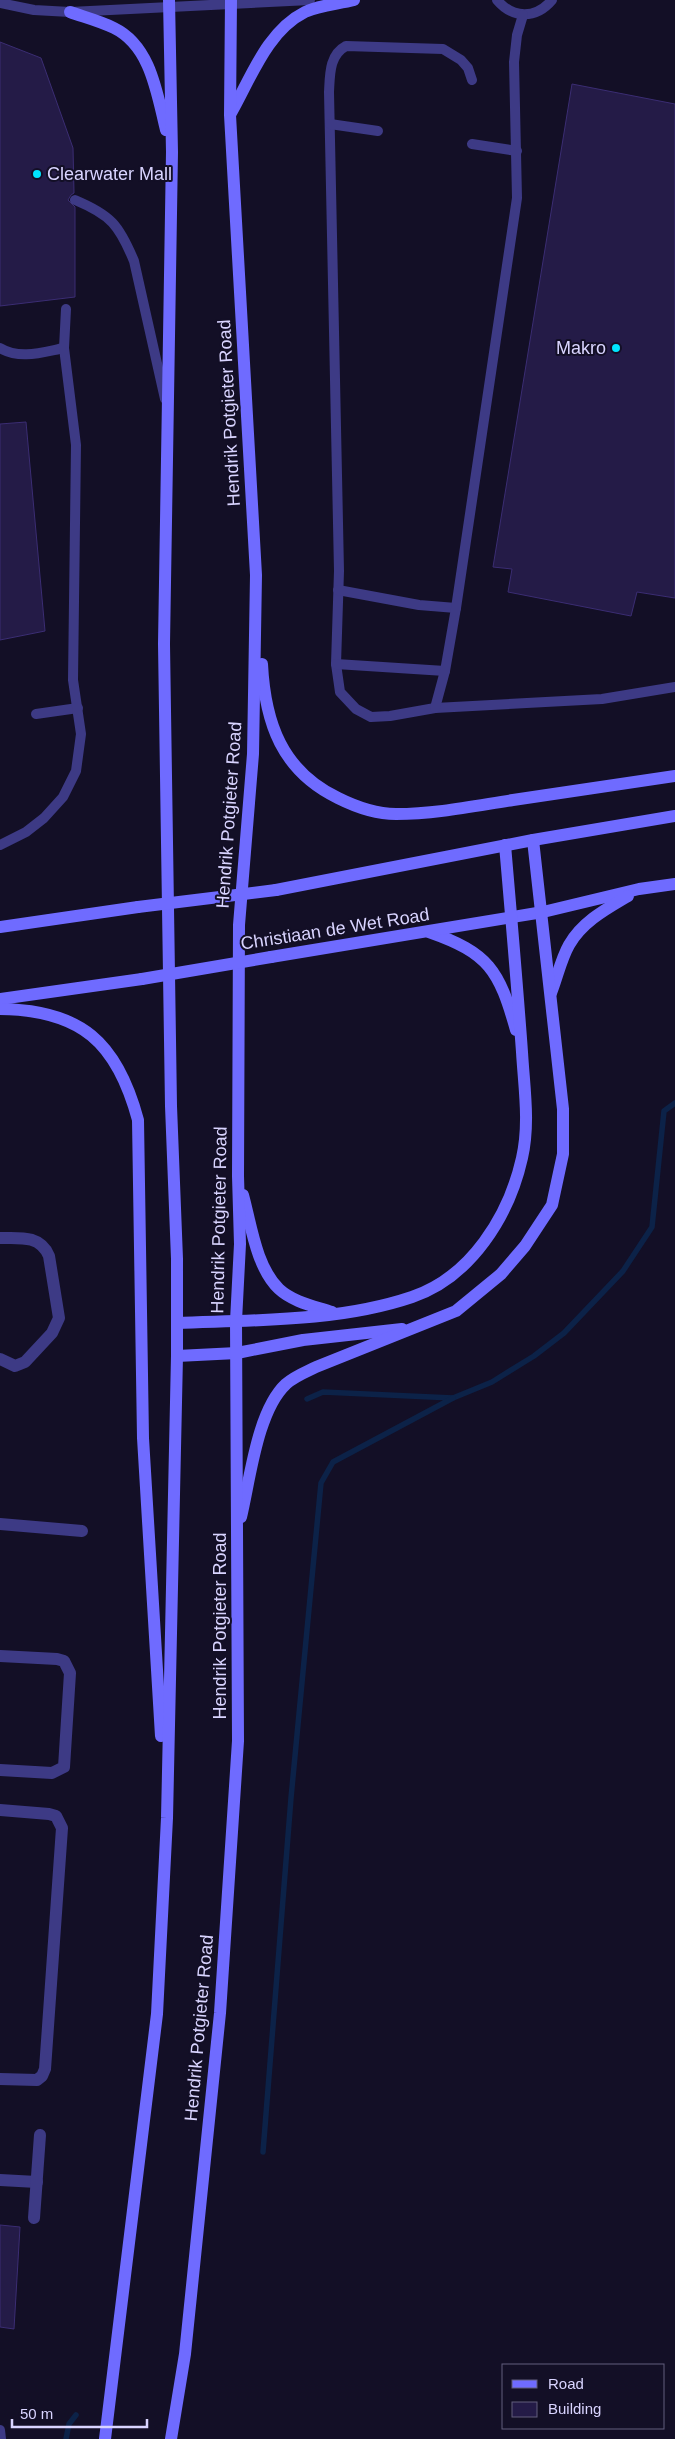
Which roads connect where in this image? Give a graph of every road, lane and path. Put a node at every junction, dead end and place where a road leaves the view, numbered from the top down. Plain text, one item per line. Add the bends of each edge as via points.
1 (310, 0) edge
2 (354, 0) edge
3 (497, 0) edge
4 (552, 0) edge
5 (231, 1) edge
6 (0, 3) edge
7 (170, 3) edge
8 (70, 12) junction
9 (523, 15) junction
10 (472, 80) dead end
11 (230, 116) junction
12 (330, 124) junction
13 (378, 131) dead end
14 (472, 144) dead end
15 (516, 151) junction
16 (172, 152) junction
17 (75, 200) dead end
18 (66, 309) dead end
19 (0, 348) edge
20 (64, 348) junction
21 (168, 412) junction
22 (256, 575) junction
23 (338, 590) junction
24 (456, 608) junction
25 (336, 664) junction
26 (445, 671) junction
27 (675, 687) edge
28 (78, 708) junction
29 (435, 708) junction
30 (36, 714) dead end
31 (675, 776) edge
32 (675, 816) edge
33 (533, 840) junction
34 (0, 845) edge
35 (505, 845) junction
36 (675, 884) edge
37 (639, 889) junction
38 (543, 912) junction
39 (511, 917) junction
40 (0, 927) edge
41 (426, 931) junction
42 (549, 998) junction
43 (0, 1000) edge
44 (0, 1009) edge
45 (522, 1052) junction
46 (238, 1176) junction
47 (0, 1238) edge
48 (335, 1312) junction
49 (236, 1321) junction
50 (177, 1323) junction
51 (417, 1328) junction
52 (237, 1353) junction
53 (177, 1356) junction
54 (0, 1359) edge
55 (0, 1524) edge
56 (82, 1531) dead end
57 (236, 1539) junction
58 (0, 1656) edge
59 (0, 1770) edge
60 (0, 1810) edge
61 (167, 1818) junction
62 (0, 2079) edge
63 (40, 2135) dead end
64 (0, 2180) edge
65 (37, 2182) junction
66 (34, 2218) dead end
67 (108, 2421) junction
68 (0, 2430) edge
69 (1, 2439) edge
70 (97, 2439) edge
71 (106, 2439) edge
72 (171, 2439) edge

1 - 5 lane
2 - 11 main road via 307,11 278,32
3 - 9 lane via 512,13
4 - 9 lane via 544,9
5 - 7 lane
5 - 11 main road, Hendrik Potgieter Road
6 - 8 lane via 34,10
7 - 8 lane
7 - 16 main road
8 - 16 main road via 115,28 133,41 154,79
9 - 15 lane via 515,46
10 - 12 lane via 461,60 443,49 346,46 338,50 331,65
11 - 22 main road, Hendrik Potgieter Road
12 - 13 lane
12 - 23 lane
14 - 15 lane
15 - 24 lane via 517,198
16 - 21 main road
17 - 21 lane via 99,210 126,240 134,261
18 - 20 lane
19 - 20 lane via 22,355
20 - 28 lane via 76,445 73,680
21 - 50 main road via 164,644
22 - 31 main road via 264,694 272,727 302,774 321,790 366,810 395,814 464,809
22 - 46 main road, Hendrik Potgieter Road via 253,754 239,925
23 - 24 lane via 411,604
23 - 25 lane
24 - 26 lane
25 - 26 lane
25 - 29 lane via 340,692 356,709 370,717
26 - 29 lane
27 - 29 lane via 602,699
28 - 30 lane
28 - 34 lane via 82,734 76,771 63,797 26,832
32 - 33 main road
33 - 35 main road
33 - 38 main road
35 - 39 main road
35 - 40 main road, bridge via 276,890
36 - 37 main road, Christiaan de Wet Road
37 - 38 main road, Christiaan de Wet Road
37 - 42 main road via 600,912 581,928 568,946
38 - 39 main road, Christiaan de Wet Road
38 - 42 main road
39 - 41 main road, Christiaan de Wet Road
39 - 45 main road
41 - 43 main road, Christiaan de Wet Road, bridge
41 - 45 main road via 458,942 493,970 503,990
42 - 51 main road via 563,1109 563,1154 552,1205 525,1246 501,1274 456,1311
44 - 61 main road via 26,1009 51,1014 67,1019 91,1036 114,1060 130,1091 138,1120 143,1438
45 - 48 main road via 526,1113 522,1156 511,1194 496,1225 449,1279 414,1296 373,1308
46 - 48 main road via 265,1269 278,1288 305,1304
46 - 49 main road, Hendrik Potgieter Road via 240,1244
47 - 54 street via 29,1239 45,1247 59,1318 52,1333 25,1362 15,1366
48 - 49 main road via 297,1319
49 - 50 main road
49 - 52 main road, Hendrik Potgieter Road
50 - 53 main road
51 - 52 main road via 303,1340
51 - 57 main road via 296,1377 279,1392 259,1438
52 - 53 main road
52 - 57 main road, Hendrik Potgieter Road
53 - 61 main road
55 - 56 street
57 - 72 main road, Hendrik Potgieter Road via 238,1741 220,2014 184,2354
58 - 59 street via 57,1659 64,1661 70,1673 64,1767 52,1773
60 - 62 street via 56,1816 62,1828 45,2069 37,2080
61 - 67 main road via 158,2014
63 - 65 street
64 - 65 street
65 - 66 street
67 - 70 lane
67 - 71 main road
68 - 69 lane

